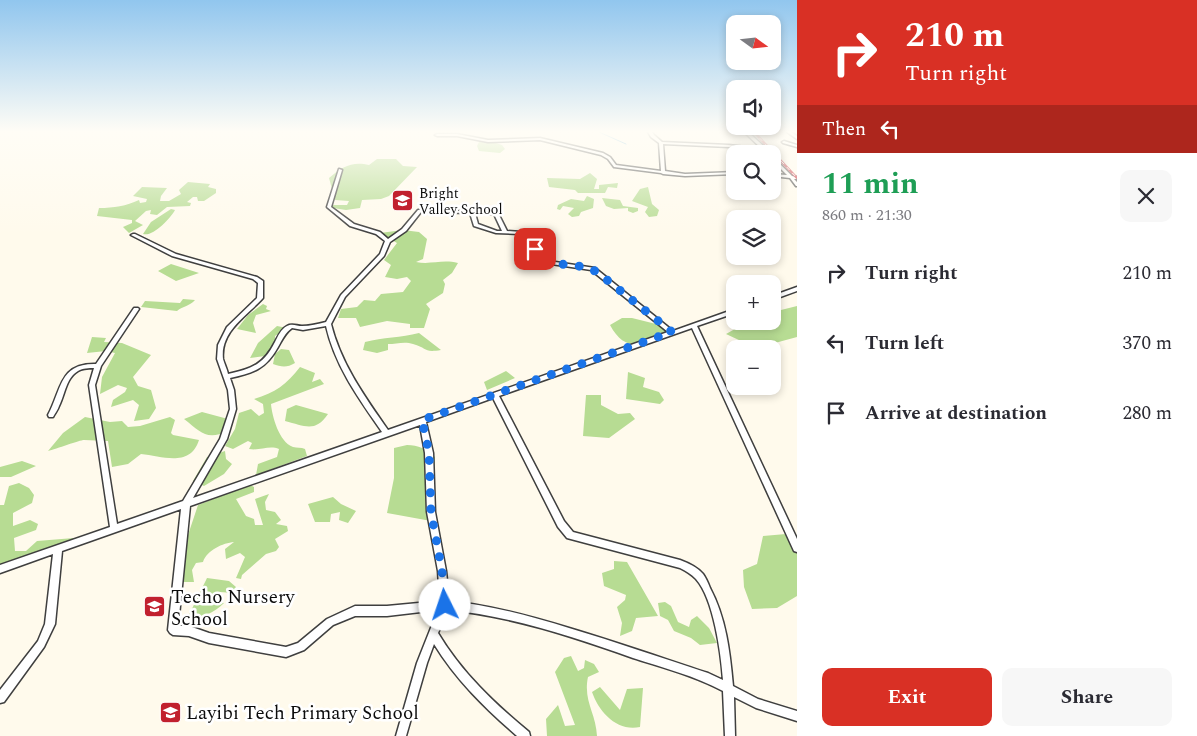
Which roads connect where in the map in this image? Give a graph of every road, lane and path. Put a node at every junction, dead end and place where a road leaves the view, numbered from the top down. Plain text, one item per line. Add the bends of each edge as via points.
1 (619, 166) edge
2 (662, 166) edge
3 (781, 166) edge
4 (340, 170) dead end
5 (662, 172) junction
6 (726, 174) edge
7 (781, 176) edge
8 (791, 177) junction
9 (797, 178) edge
10 (797, 185) edge
11 (472, 212) junction
12 (505, 232) junction
13 (133, 235) dead end
14 (388, 241) junction
15 (797, 290) edge
16 (781, 295) edge
17 (136, 309) dead end
18 (726, 314) edge
19 (328, 324) junction
20 (694, 325) junction
21 (672, 332) junction
22 (98, 366) junction
23 (227, 376) junction
24 (495, 395) junction
25 (51, 415) dead end
26 (422, 420) junction
27 (386, 433) junction
28 (186, 503) junction
29 (114, 528) junction
30 (58, 548) junction
31 (797, 548) edge
32 (0, 569) edge
33 (445, 605) junction
34 (434, 635) junction
35 (729, 689) junction
36 (0, 698) edge
37 (797, 716) edge
38 (401, 736) edge
39 (525, 736) edge
40 (730, 736) edge

1 - 5 street
2 - 5 street
3 - 8 street
4 - 14 street via 329,207 352,225 378,233
5 - 6 street
7 - 8 street
8 - 9 street
8 - 10 street
11 - 12 street via 476,225
11 - 12 street via 496,213
11 - 14 street via 420,211 404,230
12 - 21 street via 522,234 542,262 587,267 597,272
13 - 23 street via 174,255 260,282 260,298 237,319 222,340 220,359
14 - 19 street via 382,255 339,302
15 - 16 street
17 - 22 street
18 - 20 street
19 - 23 street via 303,328 291,326 283,331 262,365 250,372
19 - 27 street via 334,350
20 - 21 street
20 - 31 street
21 - 24 street
22 - 25 street via 83,366 70,373
22 - 29 street via 92,394
23 - 28 street via 233,404 229,427
24 - 26 street
24 - 35 street via 561,524 570,535 680,564 690,568 701,579 720,632
26 - 27 street
26 - 33 street via 429,453 431,512
27 - 28 street
28 - 29 street
28 - 33 street via 173,630 286,652 301,647 330,622 355,611
29 - 30 street
30 - 32 street
30 - 36 street via 50,624 41,644
33 - 34 street
33 - 35 street via 562,629 684,669
34 - 38 street via 422,663
34 - 39 street via 467,684
35 - 37 street via 756,703
35 - 40 street

